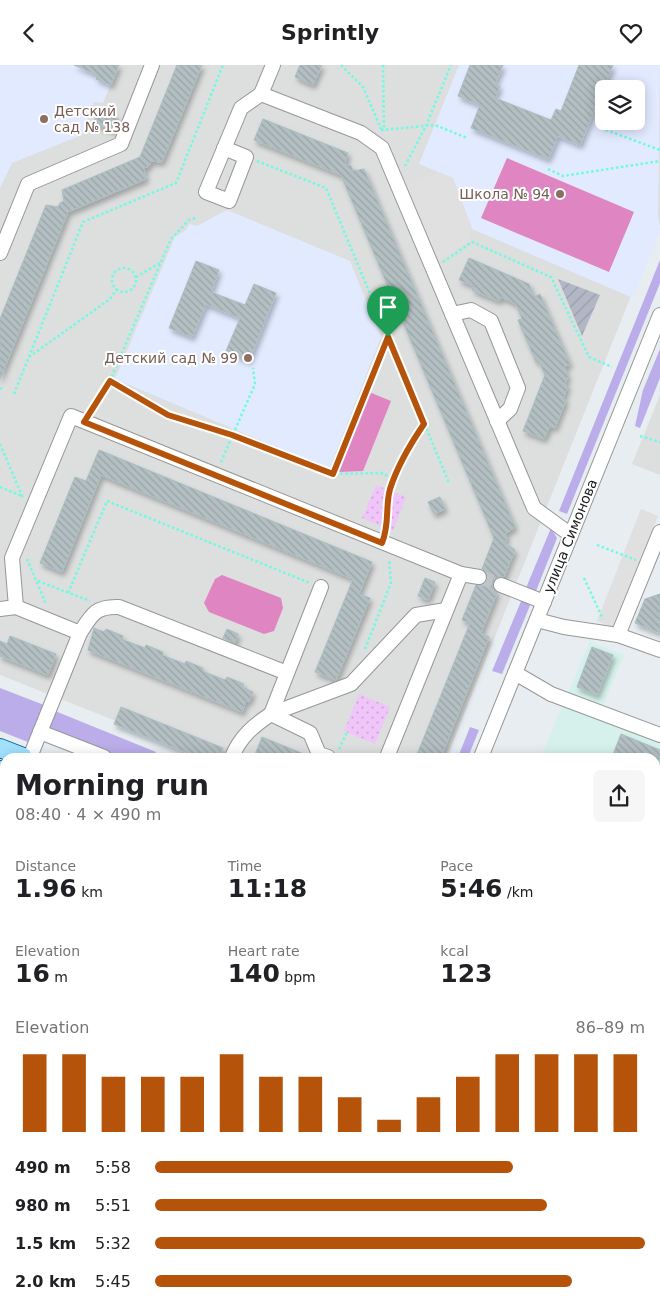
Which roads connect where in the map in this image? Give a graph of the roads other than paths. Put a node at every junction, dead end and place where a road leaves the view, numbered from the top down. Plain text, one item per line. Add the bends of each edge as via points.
1 (152, 65) edge
2 (273, 65) edge
3 (261, 94) junction
4 (224, 148) junction
5 (0, 253) edge
6 (452, 313) junction
7 (660, 315) edge
8 (497, 421) junction
9 (660, 531) edge
10 (571, 535) junction
11 (12, 557) junction
12 (0, 565) edge
13 (461, 574) junction
14 (479, 577) tunnel mouth
15 (500, 585) tunnel mouth
16 (321, 587) road end
17 (544, 602) junction
18 (16, 607) junction
19 (0, 609) edge
20 (446, 610) junction
21 (537, 620) junction
22 (80, 633) junction
23 (614, 634) junction
24 (660, 650) edge
25 (287, 673) junction
26 (515, 673) junction
27 (271, 714) junction
28 (40, 732) junction
29 (660, 735) edge
30 (0, 748) edge
31 (13, 753) edge
32 (32, 753) edge
33 (94, 753) edge
34 (234, 753) edge
35 (319, 753) edge
36 (389, 753) edge
37 (483, 753) edge

1 - 5 street via 121,144 28,184
2 - 3 street
3 - 4 street via 241,108
3 - 6 street via 360,133 382,147
4 - 4 street via 206,192 229,201 246,157
6 - 8 street
6 - 8 street via 471,310 491,321 518,389 510,409
7 - 10 street, улица Симонова
8 - 10 street via 534,508
9 - 23 street
10 - 17 street, улица Симонова
11 - 12 street
11 - 13 street via 71,416
11 - 18 street
13 - 14 street
13 - 20 street
15 - 17 street
16 - 25 street
17 - 21 street, улица Симонова
18 - 19 street
18 - 22 street
20 - 27 street via 416,615 351,685
20 - 36 street
21 - 23 street
21 - 26 street, улица Симонова
22 - 25 street via 91,616 103,606 119,607
22 - 28 street
23 - 24 street
25 - 27 street
26 - 29 street via 551,694
26 - 37 street, улица Симонова
27 - 34 street via 251,727
27 - 35 street via 310,733
28 - 32 street
28 - 33 street
30 - 31 main road

